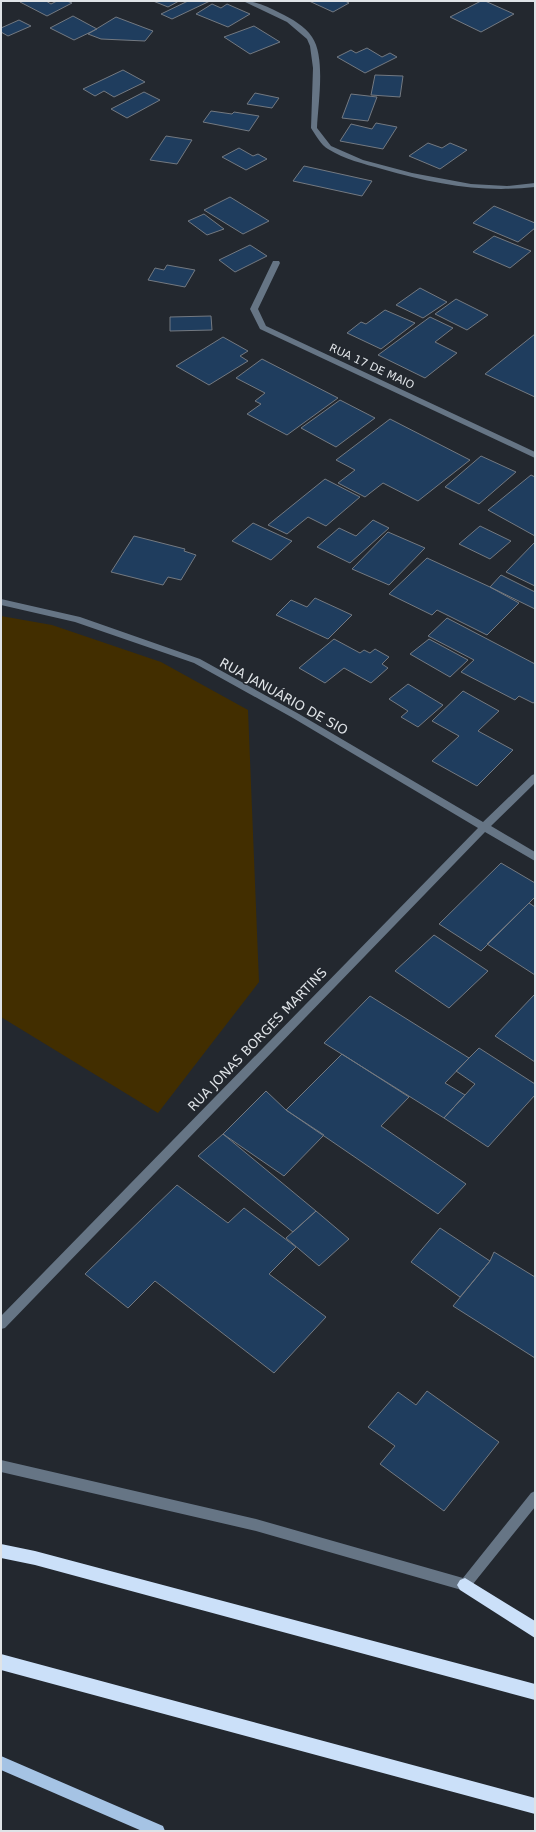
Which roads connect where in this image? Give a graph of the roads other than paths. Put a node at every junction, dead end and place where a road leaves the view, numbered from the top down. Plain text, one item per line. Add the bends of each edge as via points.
1 (246, 1) edge
2 (535, 185) edge
3 (276, 264) dead end
4 (535, 455) edge
5 (1, 602) edge
6 (535, 777) edge
7 (484, 827) junction
8 (535, 858) edge
9 (1, 1324) edge
10 (1, 1466) edge
11 (535, 1497) edge
12 (1, 1551) edge
13 (465, 1585) junction
14 (535, 1630) edge
15 (1, 1662) edge
16 (535, 1692) edge
17 (1, 1763) edge
18 (535, 1806) edge
19 (158, 1831) edge

1 - 2 street via 298,26 310,39 316,57 314,128 329,147 361,161 411,175 471,186 507,188
3 - 4 street, RUA 17 DE MAIO via 254,308 263,327
5 - 7 street, RUA JANUÁRIO DE SIO via 77,619 197,661
6 - 7 street, RUA JONAS BORGES MARTINS
7 - 8 street, RUA JANUÁRIO DE SIO
7 - 9 street, RUA JONAS BORGES MARTINS
10 - 13 street via 256,1525
11 - 13 street
12 - 16 highway
13 - 14 highway
15 - 18 highway
17 - 19 main road

